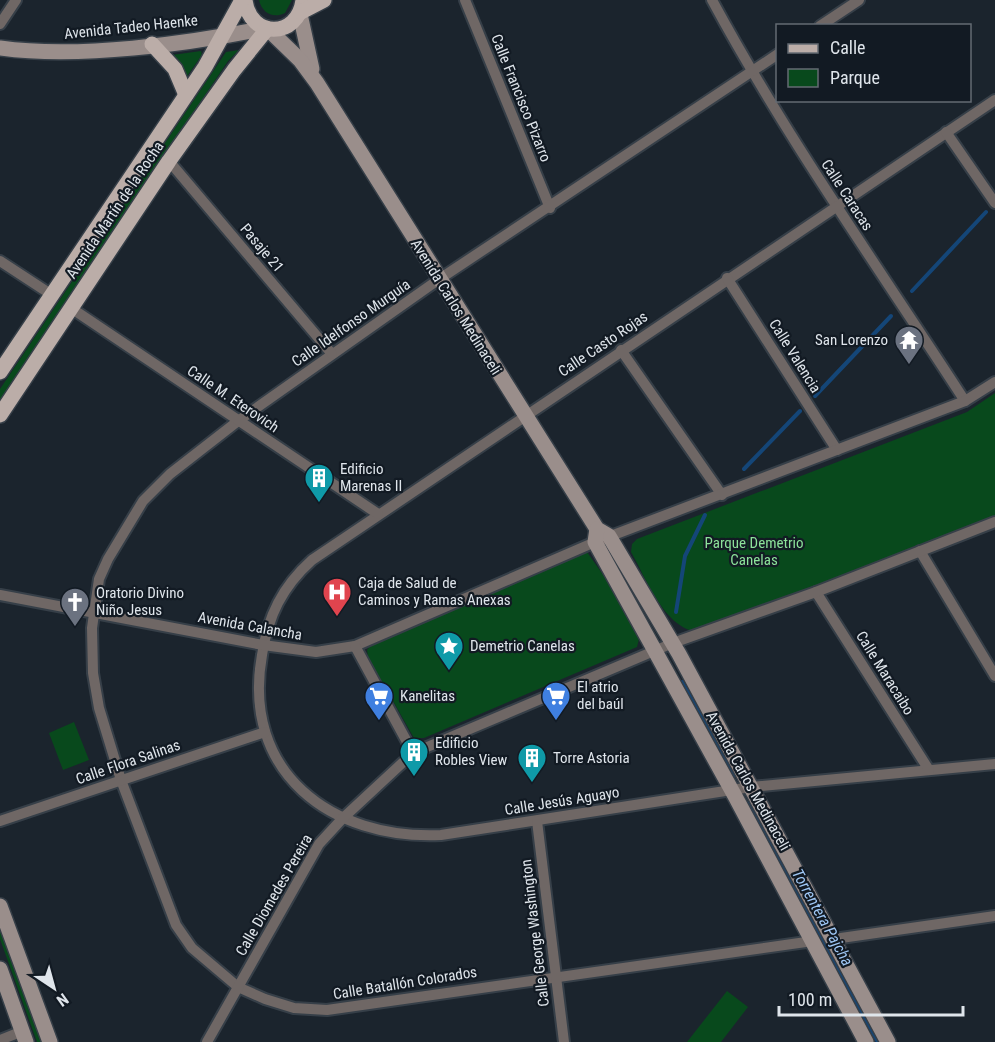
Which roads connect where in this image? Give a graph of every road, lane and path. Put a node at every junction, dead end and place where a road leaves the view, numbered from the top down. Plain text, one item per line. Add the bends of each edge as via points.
1 (16, 0) edge
2 (243, 0) edge
3 (324, 0) edge
4 (465, 0) edge
5 (712, 0) edge
6 (859, 0) edge
7 (301, 9) edge
8 (0, 24) edge
9 (823, 24) edge
10 (267, 29) junction
11 (223, 37) junction
12 (152, 44) junction
13 (0, 48) edge
14 (776, 55) edge
15 (751, 72) junction
16 (317, 83) junction
17 (186, 95) junction
18 (995, 100) edge
19 (946, 132) junction
20 (169, 160) junction
21 (995, 203) edge
22 (835, 206) junction
23 (550, 208) junction
24 (0, 261) edge
25 (727, 278) junction
26 (438, 280) junction
27 (51, 296) junction
28 (71, 308) junction
29 (621, 350) junction
30 (332, 354) junction
31 (0, 372) edge
32 (995, 382) edge
33 (966, 401) junction
34 (0, 415) edge
35 (525, 415) junction
36 (238, 421) junction
37 (837, 450) junction
38 (722, 495) junction
39 (378, 514) junction
40 (995, 522) edge
41 (600, 536) junction
42 (920, 551) junction
43 (816, 592) junction
44 (0, 594) edge
45 (93, 612) junction
46 (673, 643) junction
47 (263, 645) junction
48 (355, 646) junction
49 (655, 651) junction
50 (995, 676) edge
51 (265, 732) junction
52 (413, 753) junction
53 (995, 764) edge
54 (929, 771) junction
55 (121, 780) junction
56 (751, 787) junction
57 (731, 789) junction
58 (342, 819) junction
59 (0, 821) edge
60 (537, 821) junction
61 (0, 906) edge
62 (995, 916) edge
63 (834, 939) junction
64 (813, 941) junction
65 (0, 969) edge
66 (555, 976) junction
67 (238, 987) junction
68 (24, 1037) edge
69 (0, 1040) edge
70 (50, 1042) edge
71 (207, 1042) edge
72 (564, 1042) edge
73 (866, 1042) edge
74 (888, 1042) edge

1 - 8 street
2 - 10 main road via 250,18
2 - 11 main road, Avenida Martín de la Rocha
3 - 7 main road
4 - 23 street, Calle Francisco Pizarro
5 - 15 street, Calle Caracas
6 - 9 street
7 - 10 main road via 286,27
7 - 16 main road, Avenida Carlos Medinaceli via 308,57
10 - 11 main road, Avenida Tadeo Haenke
10 - 16 main road, Avenida Carlos Medinaceli via 300,60
10 - 20 main road, Avenida Martín de la Rocha
11 - 12 main road, Avenida Tadeo Haenke
11 - 17 main road, Avenida Martín de la Rocha
12 - 13 main road, Avenida Tadeo Haenke via 56,53
12 - 17 main road via 175,69
14 - 15 street, Calle Idelfonso Murguía
15 - 22 street, Calle Caracas
15 - 23 street, Calle Idelfonso Murguía
16 - 26 main road, Avenida Carlos Medinaceli
17 - 27 main road, Avenida Martín de la Rocha
18 - 19 street, Calle Casto Rojas
19 - 21 street
19 - 22 street, Calle Casto Rojas
20 - 28 main road, Avenida Martín de la Rocha
20 - 30 street, Pasaje 21
22 - 25 street, Calle Casto Rojas
22 - 33 street, Calle Caracas
23 - 26 street, Calle Idelfonso Murguía
24 - 27 street
25 - 29 street, Calle Casto Rojas
25 - 37 street, Calle Valencia
26 - 30 street, Calle Idelfonso Murguía
26 - 35 main road, Avenida Carlos Medinaceli
27 - 31 main road, Avenida Martín de la Rocha
28 - 34 main road, Avenida Martín de la Rocha
28 - 36 street, Calle M. Eterovich
29 - 35 street, Calle Casto Rojas
29 - 38 street
30 - 36 street, Calle Idelfonso Murguía
32 - 33 street
33 - 37 street
35 - 39 street, Calle Casto Rojas
35 - 41 main road, Avenida Carlos Medinaceli
36 - 39 street, Calle M. Eterovich
36 - 45 street, Calle Idelfonso Murguía via 170,474 143,501 108,559 99,579
37 - 38 street
38 - 41 street
39 - 47 street, Calle Casto Rojas via 290,580 268,623
40 - 42 street
41 - 46 main road, Avenida Carlos Medinaceli
41 - 48 street
41 - 49 main road, Avenida Carlos Medinaceli
42 - 43 street
42 - 50 street
43 - 46 street
43 - 54 street, Calle Maracaibo
44 - 45 street, Avenida Calancha
45 - 47 street, Avenida Calancha
45 - 55 street, Calle Batallón Colorados via 93,673 99,708
46 - 49 street
46 - 56 main road, Avenida Carlos Medinaceli
47 - 48 street, Avenida Calancha via 316,651
47 - 51 street, Calle Jesús Aguayo via 257,681
48 - 52 street
49 - 52 street
49 - 57 main road, Avenida Carlos Medinaceli
51 - 55 street, Calle Flora Salinas
51 - 58 street, Calle Jesús Aguayo via 285,772 320,806
52 - 58 street, Calle Diomedes Pereira
53 - 54 street, Calle Jesús Aguayo
54 - 56 street, Calle Jesús Aguayo
55 - 59 street, Calle Flora Salinas
55 - 67 street, Calle Batallón Colorados via 176,925 192,948
56 - 57 street, Calle Jesús Aguayo
56 - 63 main road, Avenida Carlos Medinaceli
57 - 60 street, Calle Jesús Aguayo
57 - 64 main road, Avenida Carlos Medinaceli
58 - 60 street, Calle Jesús Aguayo via 378,832 410,837
58 - 67 street, Calle Diomedes Pereira via 319,844
60 - 66 street, Calle George Washington
61 - 70 main road
62 - 63 street
63 - 74 main road, Avenida Carlos Medinaceli
64 - 66 street, Calle Batallón Colorados
64 - 73 main road, Avenida Carlos Medinaceli
65 - 68 main road
66 - 67 street, Calle Batallón Colorados via 327,1010 294,1008
66 - 72 street, Calle George Washington
67 - 71 street, Calle Diomedes Pereira
68 - 69 street

